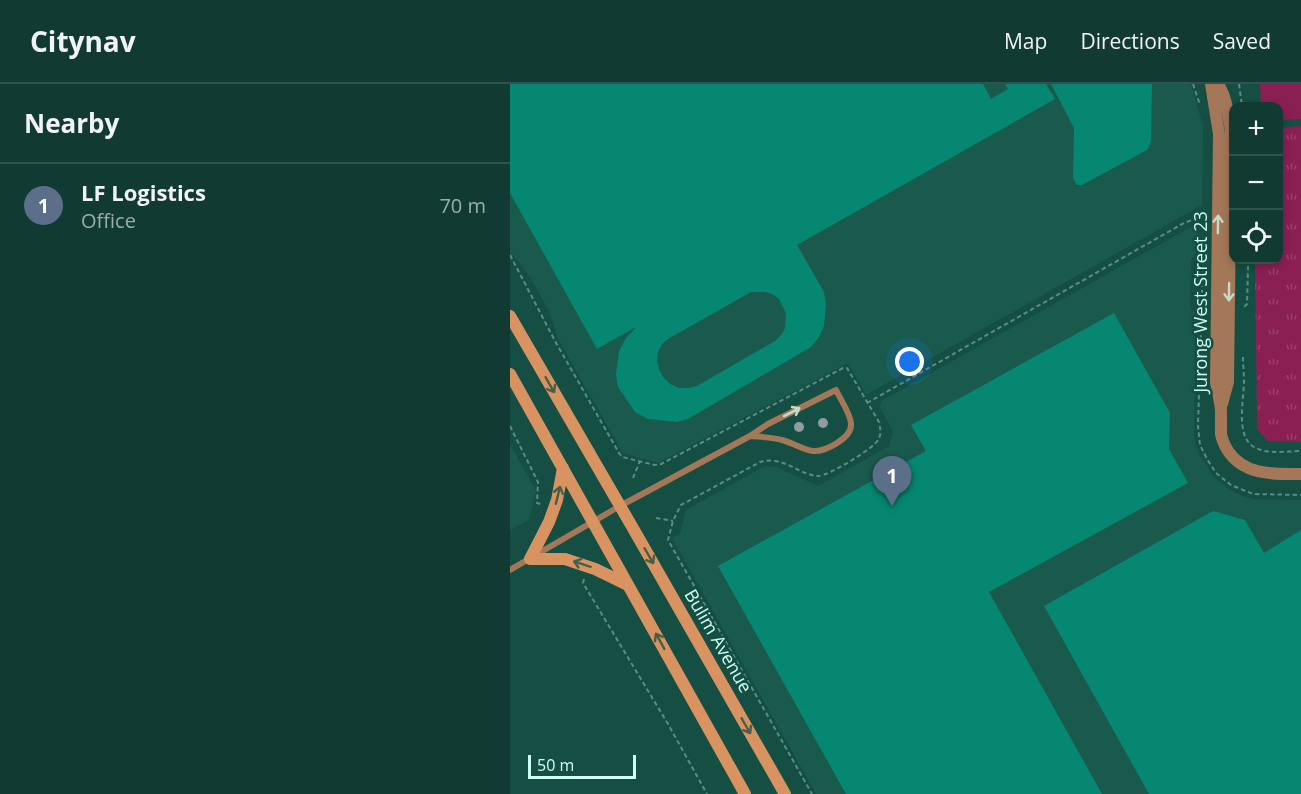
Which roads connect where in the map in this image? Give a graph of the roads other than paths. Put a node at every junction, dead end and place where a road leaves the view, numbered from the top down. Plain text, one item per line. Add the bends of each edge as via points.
1 (1211, 84) edge
2 (1218, 84) edge
3 (510, 316) edge
4 (510, 374) edge
5 (1221, 408) junction
6 (750, 436) junction
7 (563, 468) junction
8 (1301, 474) edge
9 (620, 506) junction
10 (593, 521) junction
11 (530, 559) junction
12 (510, 570) edge
13 (629, 586) junction
14 (745, 794) edge
15 (785, 794) edge

5 -> 1 street, Jurong West Street 23 via 1216,382 1219,134
2 -> 5 street, Jurong West Street 23 via 1231,131 1228,382
3 -> 9 street, Bulim Avenue
4 - 7 street
5 - 8 street via 1221,436 1234,459 1257,472
6 -> 6 lane via 836,390 851,420 850,432 823,450
6 - 9 lane
7 - 10 street
11 -> 7 street via 557,500
9 - 10 lane
9 -> 15 street, Bulim Avenue
10 - 11 lane
10 - 13 street
11 - 12 lane
13 -> 11 street via 565,559
14 -> 13 street

